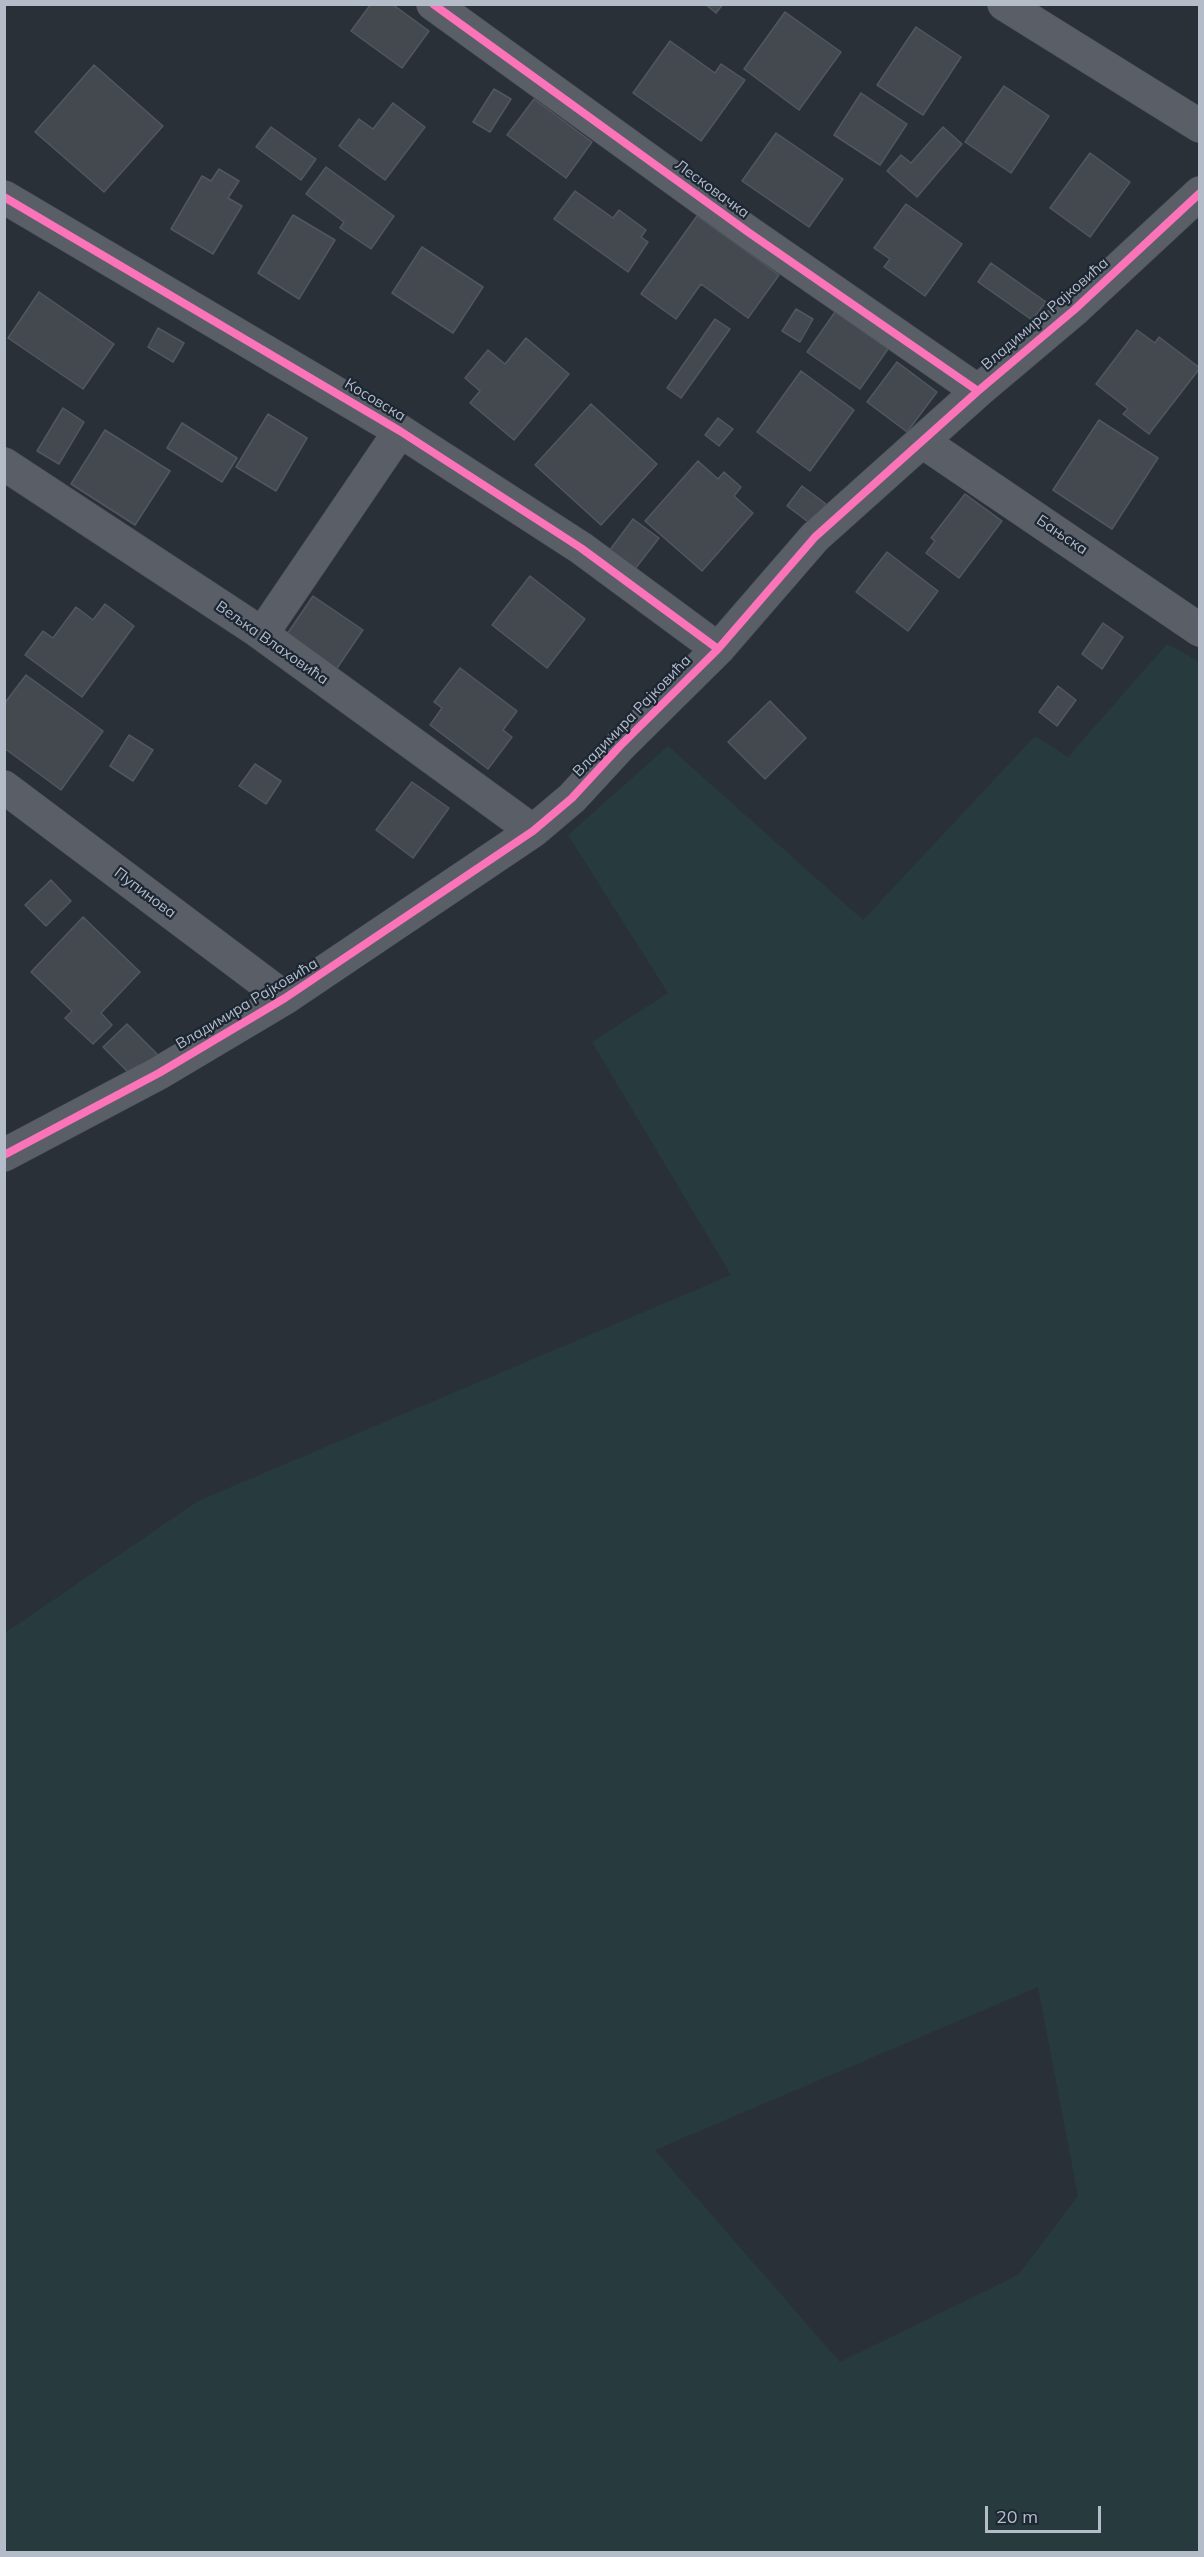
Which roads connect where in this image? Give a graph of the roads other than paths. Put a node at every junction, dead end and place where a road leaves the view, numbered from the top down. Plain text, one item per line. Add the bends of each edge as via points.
1 (433, 4) edge
2 (1004, 4) edge
3 (1200, 126) edge
4 (1200, 193) edge
5 (4, 197) edge
6 (978, 391) junction
7 (400, 431) junction
8 (923, 442) junction
9 (4, 464) edge
10 (1200, 630) edge
11 (262, 634) junction
12 (718, 649) junction
13 (4, 787) edge
14 (533, 831) junction
15 (285, 999) junction
16 (4, 1155) edge

1 - 6 street, Лесковачка via 738,225
2 - 3 street
4 - 6 street, Владимира Рајковића via 1074,310
5 - 7 street, Косовска
6 - 8 street, Владимира Рајковића
7 - 11 street
7 - 12 street, Косовска via 581,548
8 - 10 street, Бањска
8 - 12 street, Владимира Рајковића via 815,537
9 - 11 street, Вељка Влаховића
11 - 14 street, Вељка Влаховића
12 - 14 street, Владимира Рајковића via 572,798
13 - 15 street, Пупинова
14 - 15 street, Владимира Рајковића
15 - 16 street, Владимира Рајковића via 159,1073

